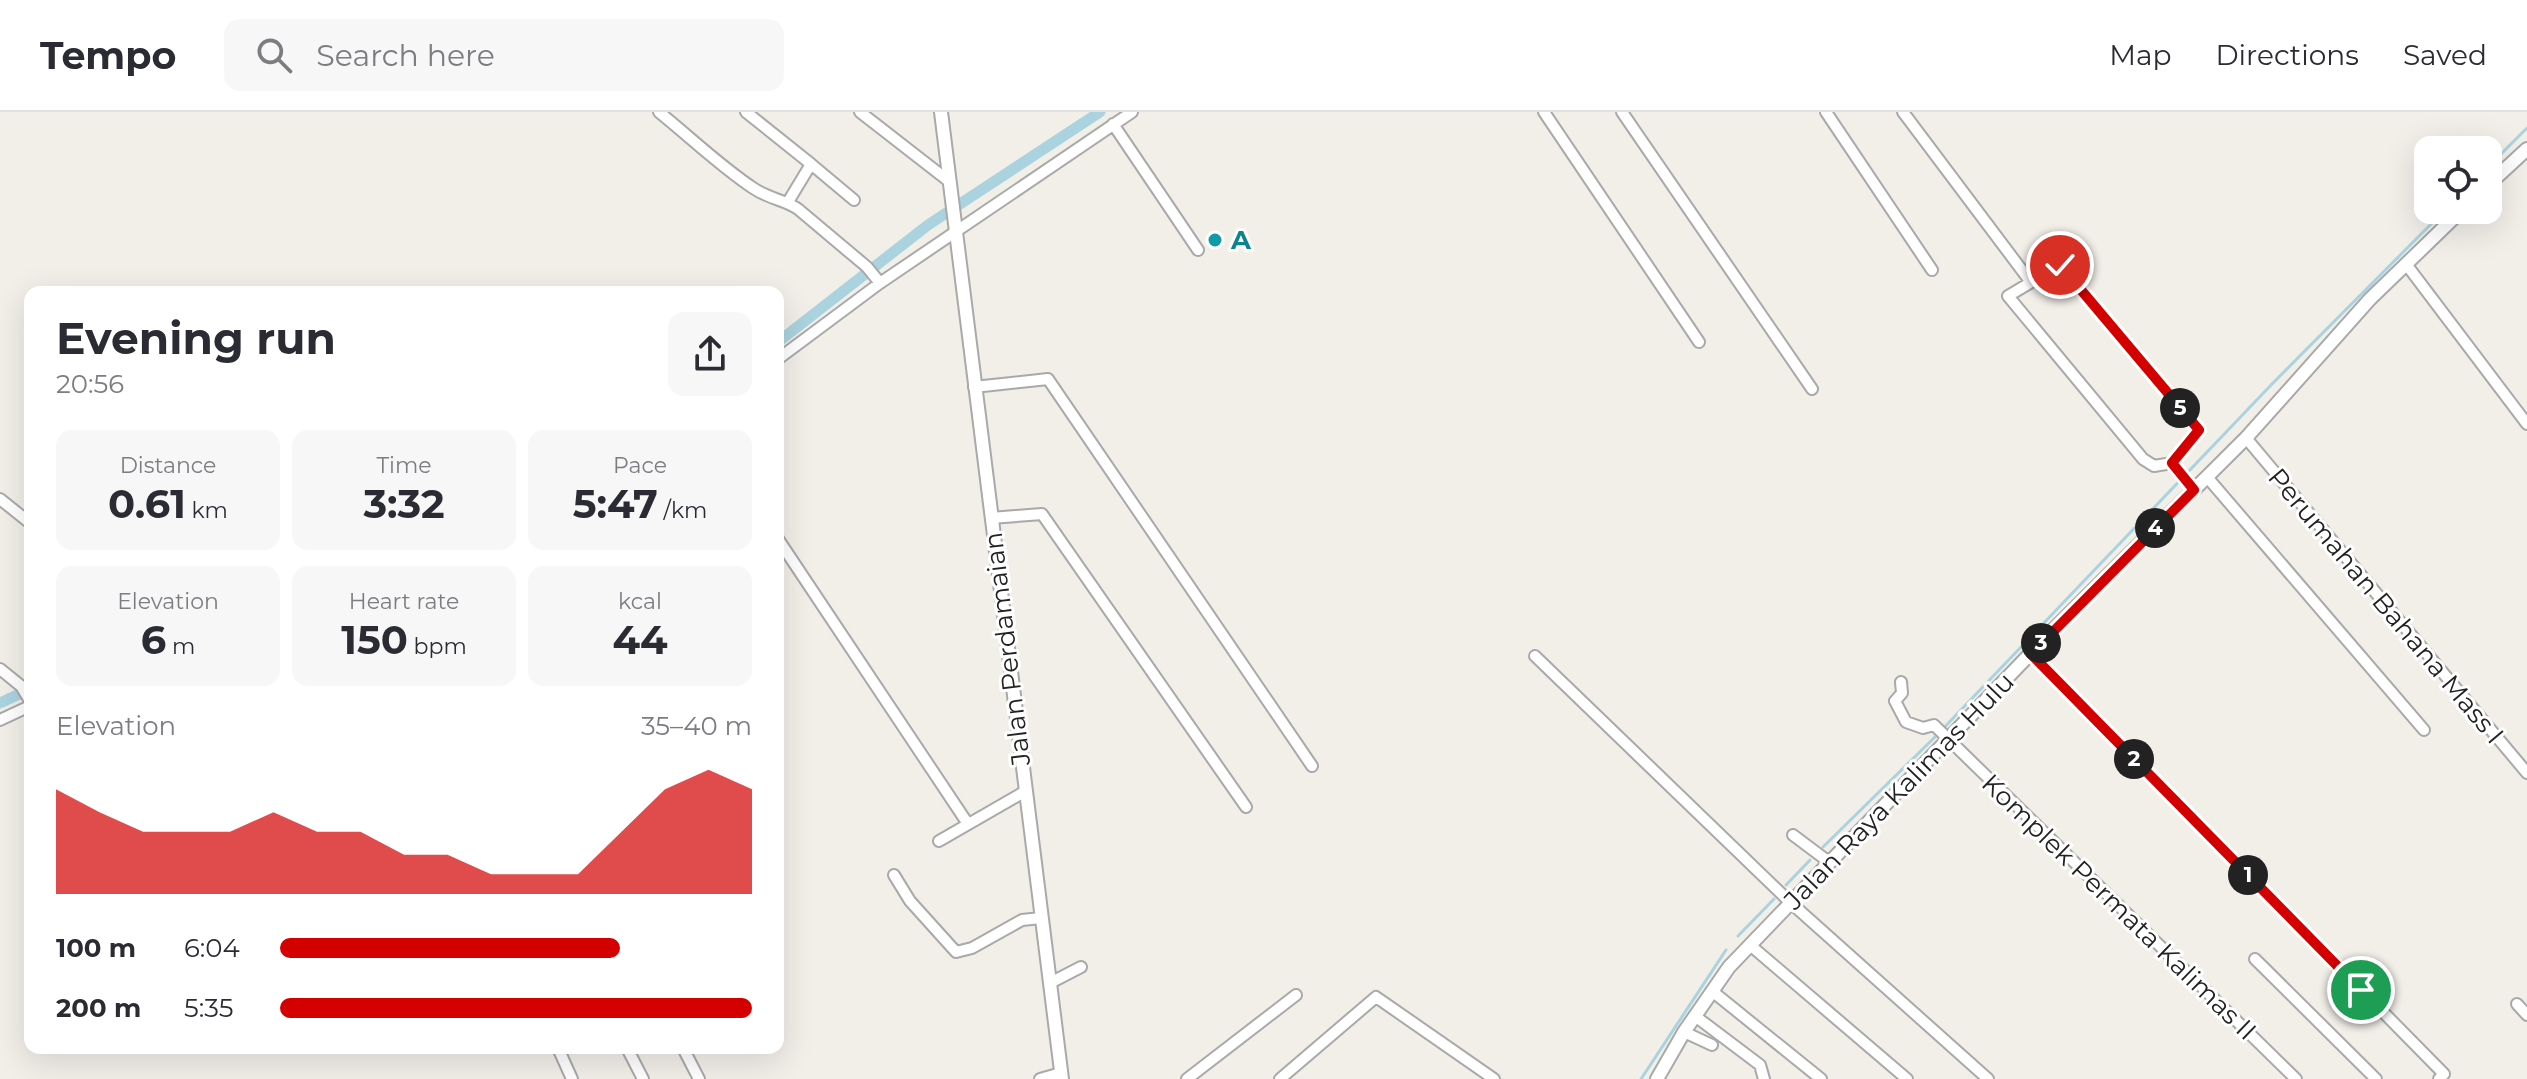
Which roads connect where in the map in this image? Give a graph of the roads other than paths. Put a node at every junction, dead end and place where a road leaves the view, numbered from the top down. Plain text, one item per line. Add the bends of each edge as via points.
1 (659, 112) edge
2 (746, 112) edge
3 (860, 112) edge
4 (931, 112) edge
5 (1132, 112) edge
6 (1544, 112) edge
7 (1622, 112) edge
8 (1826, 112) edge
9 (1903, 112) edge
10 (942, 116) edge
11 (1113, 124) junction
12 (2527, 149) edge
13 (811, 164) junction
14 (2502, 172) edge
15 (950, 182) junction
16 (854, 200) dead end
17 (788, 202) junction
18 (2447, 224) edge
19 (954, 226) junction
20 (1198, 250) dead end
21 (2406, 264) junction
22 (1932, 270) dead end
23 (873, 275) junction
24 (2030, 281) junction
25 (1699, 342) dead end
26 (784, 354) edge
27 (974, 387) junction
28 (1812, 389) dead end
29 (2527, 424) edge
30 (2246, 438) junction
31 (2172, 463) junction
32 (2207, 477) junction
33 (2188, 482) junction
34 (0, 499) edge
35 (24, 518) edge
36 (991, 518) junction
37 (784, 548) edge
38 (2031, 654) junction
39 (1535, 656) dead end
40 (0, 669) edge
41 (1901, 682) dead end
42 (24, 692) edge
43 (24, 704) edge
44 (0, 720) edge
45 (2424, 730) dead end
46 (1943, 734) junction
47 (1312, 766) dead end
48 (2527, 773) edge
49 (1024, 792) junction
50 (1246, 807) dead end
51 (968, 824) junction
52 (1793, 835) dead end
53 (939, 841) dead end
54 (1829, 862) junction
55 (894, 875) dead end
56 (1791, 903) junction
57 (1041, 918) junction
58 (1750, 945) junction
59 (2255, 959) dead end
60 (1081, 967) dead end
61 (1050, 983) junction
62 (1712, 991) junction
63 (1296, 995) dead end
64 (2517, 1004) dead end
65 (2527, 1015) edge
66 (1695, 1016) junction
67 (1684, 1032) junction
68 (1712, 1045) dead end
69 (561, 1054) edge
70 (630, 1054) edge
71 (686, 1054) edge
72 (1061, 1076) edge
73 (572, 1079) edge
74 (643, 1079) edge
75 (699, 1079) edge
76 (1040, 1079) edge
77 (1187, 1079) edge
78 (1280, 1079) edge
79 (1494, 1079) edge
80 (1657, 1079) edge
81 (1764, 1079) edge
82 (1821, 1079) edge
83 (1907, 1079) edge
84 (1988, 1079) edge
85 (2296, 1079) edge
86 (2376, 1079) edge
87 (2439, 1079) edge

1 - 17 street via 750,186 773,201
2 - 13 street
3 - 15 street
4 - 10 street
5 - 11 street
6 - 25 street
7 - 28 street
8 - 22 street
9 - 24 street
10 - 15 street, Jalan Perdamaian
11 - 19 street
11 - 20 street
12 - 14 street
13 - 16 street
13 - 17 street
15 - 19 street, Jalan Perdamaian
17 - 23 street
18 - 21 street, Jalan Raya Kalimas Hulu
19 - 23 street
19 - 27 street, Jalan Perdamaian
21 - 29 street
21 - 30 street, Jalan Raya Kalimas Hulu
23 - 26 street
24 - 31 street via 2008,296 2143,459 2154,466
24 - 31 street via 2060,265 2199,430
27 - 36 street, Jalan Perdamaian
27 - 47 street via 1048,379
30 - 32 street, Jalan Raya Kalimas Hulu
30 - 48 street, Perumahan Bahana Mass I
31 - 33 street
32 - 33 street, Jalan Raya Kalimas Hulu
32 - 45 street
33 - 38 street, Jalan Raya Kalimas Hulu
34 - 35 street
36 - 49 street, Jalan Perdamaian
36 - 50 street via 1042,514
37 - 51 street
38 - 46 street, Jalan Raya Kalimas Hulu
38 - 87 street via 2444,1074
39 - 56 street
40 - 42 street
41 - 46 street via 1902,693 1895,701 1906,722
43 - 44 street
46 - 54 street, Jalan Raya Kalimas Hulu
46 - 85 street, Komplek Permata Kalimas II
49 - 51 street
49 - 57 street, Jalan Perdamaian
51 - 53 street
52 - 54 street
54 - 56 street, Jalan Raya Kalimas Hulu
55 - 57 street via 956,952 1022,920
56 - 58 street, Jalan Raya Kalimas Hulu
56 - 84 street
57 - 61 street, Jalan Perdamaian
58 - 62 street, Jalan Raya Kalimas Hulu
58 - 83 street
59 - 86 street
60 - 61 street
61 - 72 street, Jalan Perdamaian
62 - 66 street, Jalan Raya Kalimas Hulu
62 - 82 street
63 - 77 street
64 - 65 street
66 - 67 street, Jalan Raya Kalimas Hulu
66 - 81 street via 1760,1065
67 - 68 street
67 - 80 street, Jalan Raya Kalimas Hulu
69 - 73 street
70 - 74 street
71 - 75 street
72 - 76 street
78 - 79 street via 1376,997

